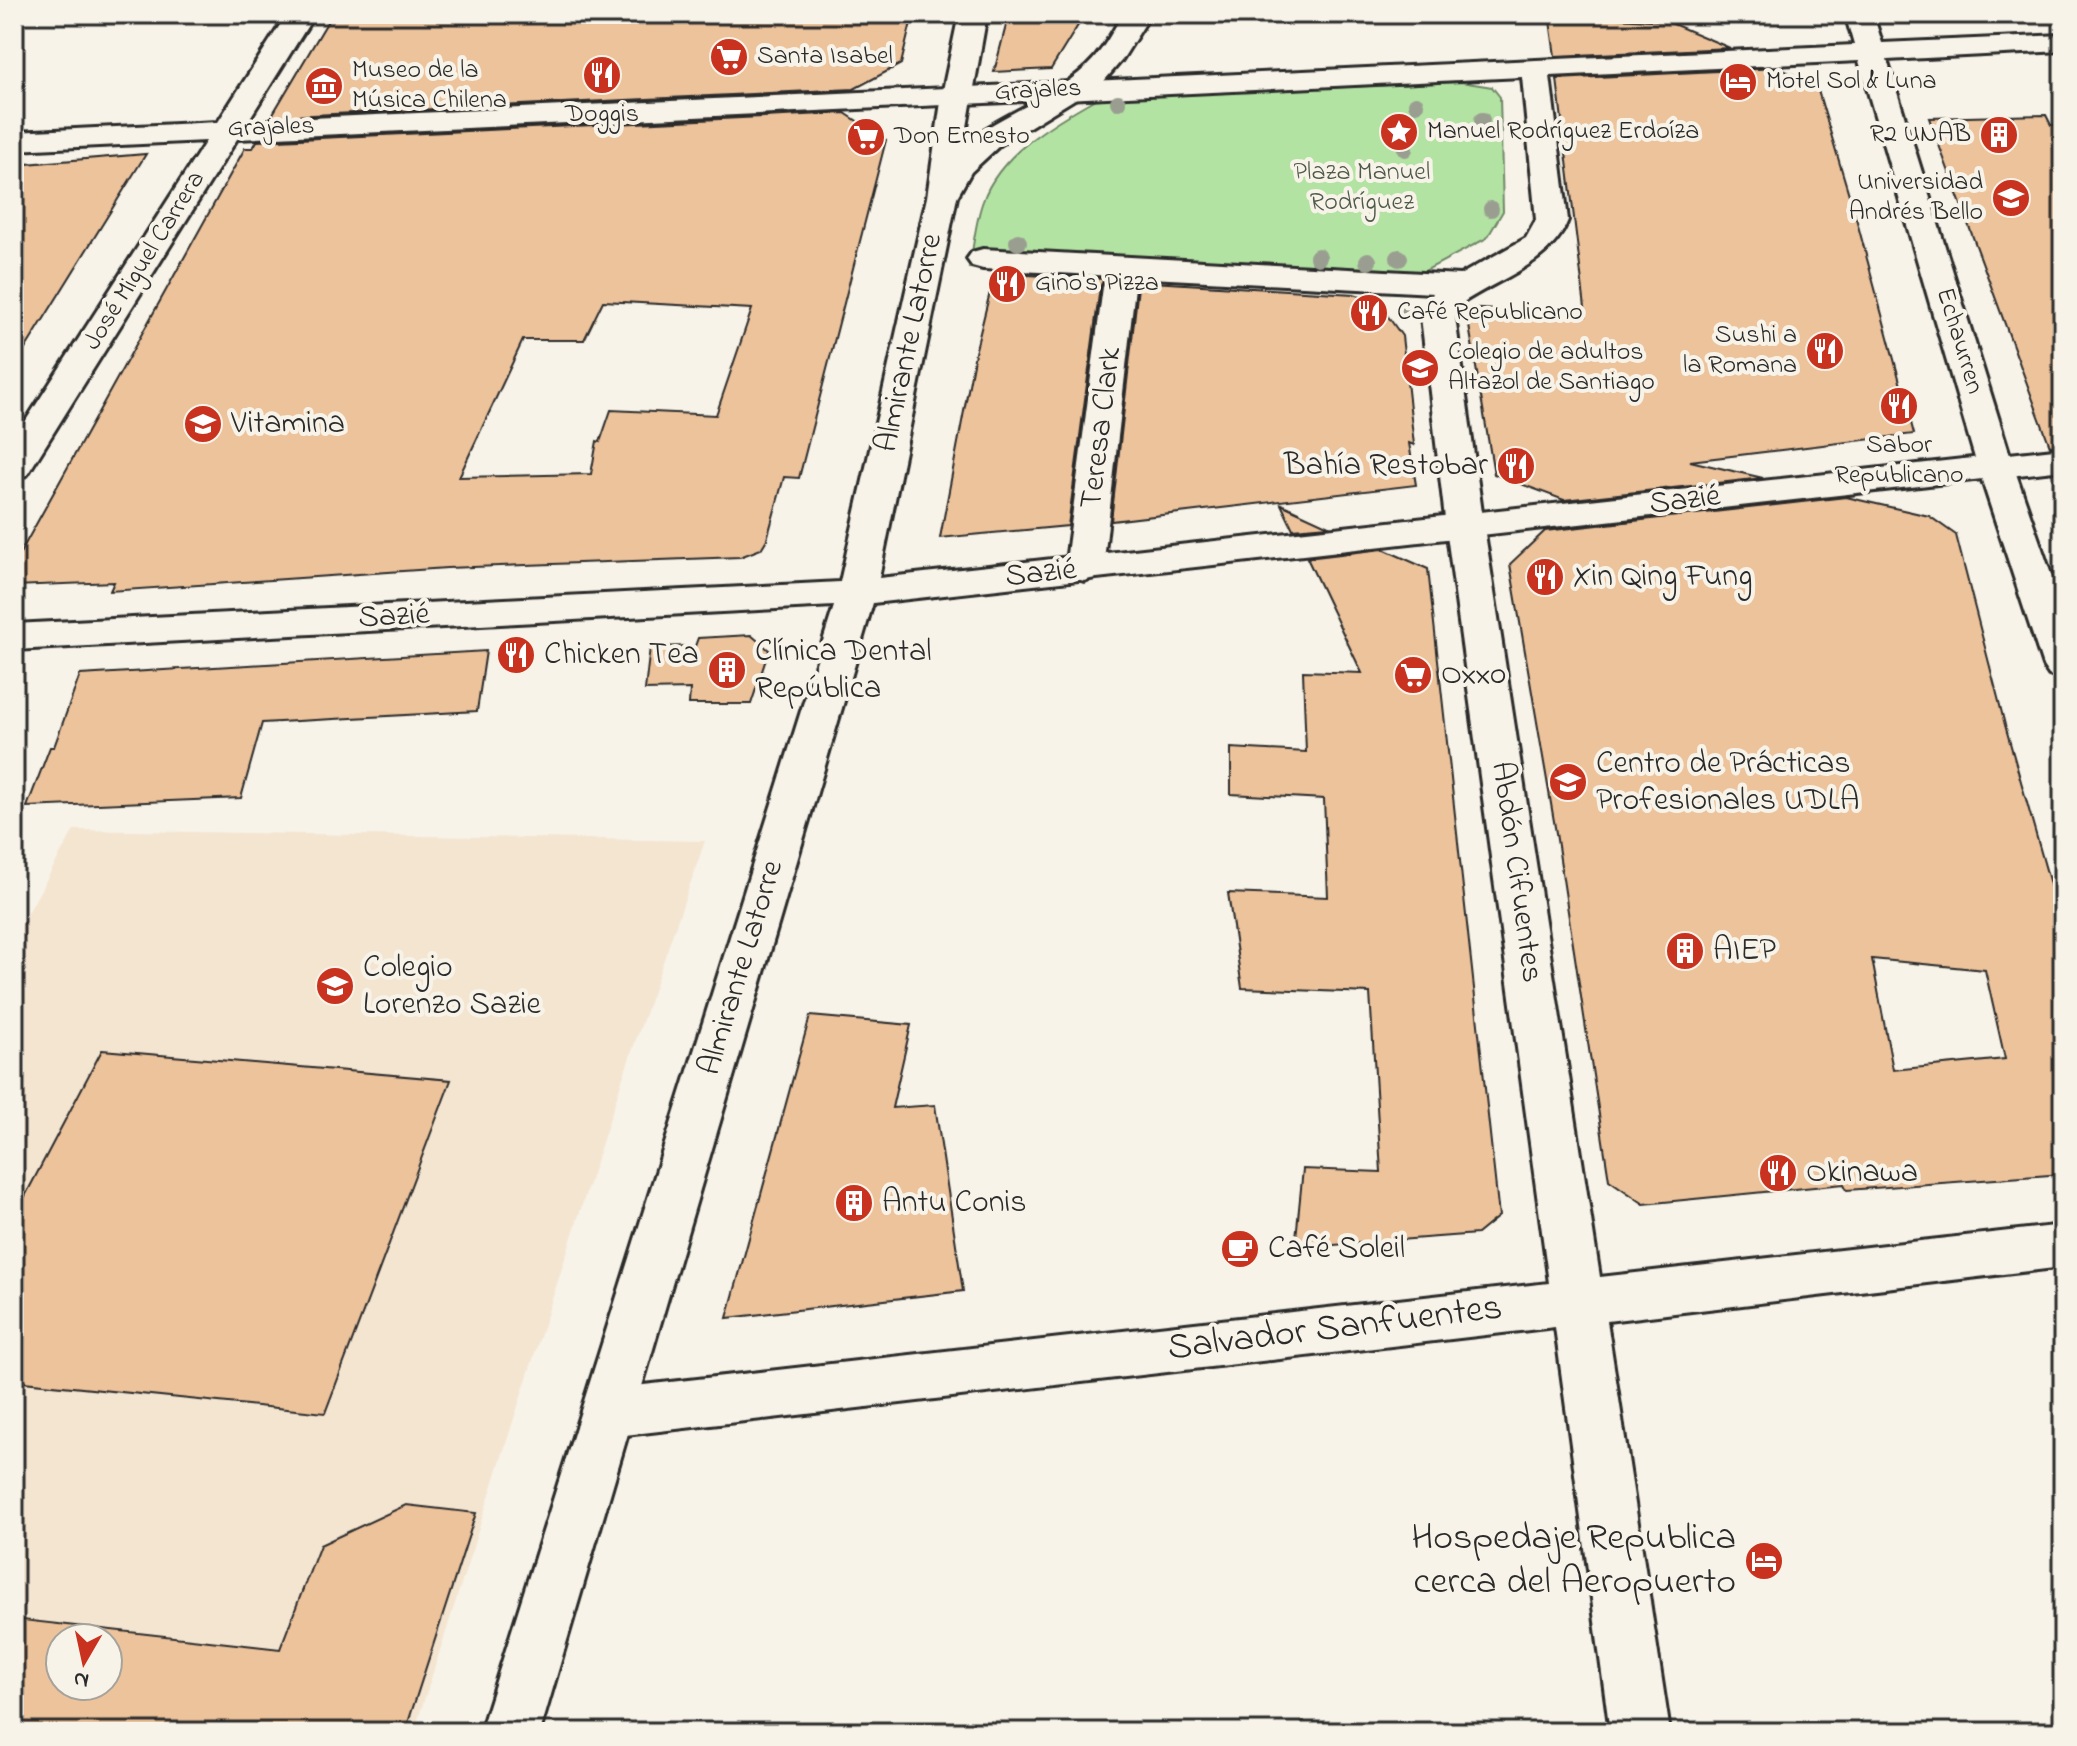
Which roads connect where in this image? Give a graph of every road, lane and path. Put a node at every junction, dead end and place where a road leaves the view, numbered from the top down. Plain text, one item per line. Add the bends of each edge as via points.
1 (301, 14) edge
2 (973, 14) edge
3 (1137, 14) edge
4 (1859, 14) edge
5 (2063, 43) edge
6 (1872, 52) junction
7 (1535, 68) junction
8 (1074, 90) junction
9 (956, 95) junction
10 (228, 130) junction
11 (14, 141) edge
12 (942, 197) junction
13 (983, 259) dead end
14 (1466, 285) junction
15 (1119, 287) dead end
16 (2063, 459) edge
17 (1995, 465) junction
18 (14, 467) edge
19 (1465, 527) junction
20 (1084, 569) junction
21 (857, 593) junction
22 (14, 637) edge
23 (2063, 666) edge
24 (2063, 1246) edge
25 (1580, 1301) junction
26 (608, 1413) junction
27 (510, 1732) edge
28 (1640, 1732) edge

1 - 10 street, José Miguel Carrera
2 - 9 street, Almirante Latorre
3 - 8 street, Almirante Latorre via 1103,66
4 - 6 street, Echaurren
5 - 6 street, Grajales
6 - 7 street, Grajales
6 - 17 street, Echaurren
7 - 8 street, Grajales
7 - 14 street, Abdón Cifuentes via 1552,220 1537,245
8 - 9 street, Grajales
8 - 12 street, Almirante Latorre via 980,147 960,166
9 - 10 street, Grajales
9 - 12 street, Almirante Latorre
10 - 11 street, Grajales
10 - 18 street, José Miguel Carrera
12 - 21 street, Almirante Latorre
13 - 14 street
14 - 19 street, Abdón Cifuentes via 1444,300 1438,317
15 - 20 street, Teresa Clark
16 - 17 street, Sazié
17 - 19 street, Sazié
17 - 23 street, Echaurren
19 - 20 street, Sazié
19 - 25 street, Abdón Cifuentes
20 - 21 street, Sazié
21 - 22 street, Sazié
21 - 26 street, Almirante Latorre
24 - 25 street, Salvador Sanfuentes
25 - 26 street, Salvador Sanfuentes
25 - 28 street, Abdón Cifuentes
26 - 27 street, Almirante Latorre

